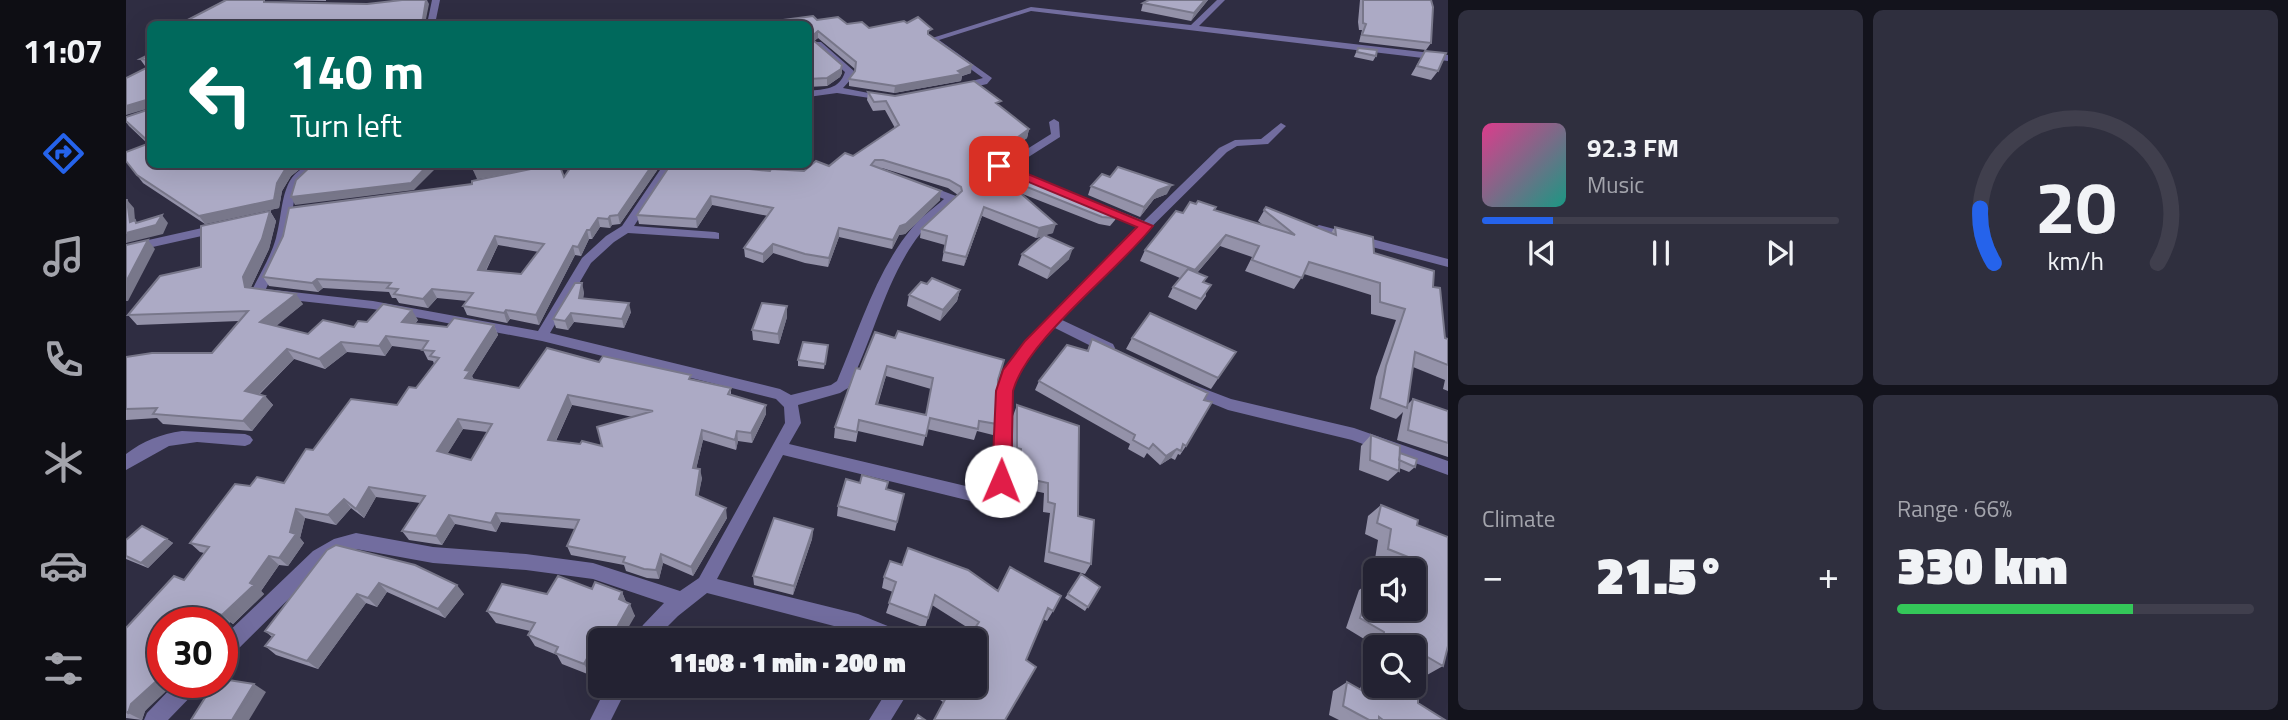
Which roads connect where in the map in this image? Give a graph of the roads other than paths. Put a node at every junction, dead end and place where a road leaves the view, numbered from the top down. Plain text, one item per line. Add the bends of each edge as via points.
1 (436, 0) edge
2 (1221, 0) edge
3 (432, 21) edge
4 (1193, 28) junction
5 (818, 44) edge
6 (1448, 58) edge
7 (950, 89) edge
8 (837, 90) junction
9 (812, 93) edge
10 (894, 99) edge
11 (1054, 122) dead end
12 (1281, 126) dead end
13 (314, 168) edge
14 (672, 168) edge
15 (916, 185) edge
16 (1048, 186) edge
17 (1085, 201) edge
18 (234, 224) edge
19 (1146, 226) junction
20 (626, 229) junction
21 (1319, 229) edge
22 (715, 236) dead end
23 (126, 249) edge
24 (1448, 263) edge
25 (1053, 321) junction
26 (542, 336) junction
27 (1123, 355) edge
28 (1170, 378) edge
29 (790, 401) junction
30 (245, 440) dead end
31 (780, 448) junction
32 (126, 463) edge
33 (1448, 468) edge
34 (705, 584) junction
35 (680, 600) junction
36 (651, 628) edge
37 (870, 628) edge
38 (238, 636) edge
39 (175, 698) edge
40 (612, 698) edge
41 (894, 698) edge
42 (154, 720) edge
43 (600, 720) edge
44 (879, 720) edge

1 - 3 street
2 - 4 street
4 - 6 street
4 - 7 street via 1018,11 933,39 988,78
5 - 8 street via 850,71
8 - 9 street
8 - 10 street
11 - 16 street via 1056,135 999,166
12 - 19 street via 1264,142 1234,143 1223,150
13 - 26 street via 291,185 286,195 282,237 260,293 373,305
14 - 20 street via 664,172
15 - 29 street via 952,198 917,229 904,248 844,384
17 - 19 street
18 - 23 street
19 - 25 street
20 - 22 street
20 - 26 street via 586,261
21 - 24 street
25 - 27 street
25 - 31 street via 1006,383 999,496 991,499
26 - 29 street via 780,394
28 - 33 street via 1228,404 1354,434
29 - 31 street via 793,424
30 - 32 street via 195,435 156,441
31 - 34 street
34 - 35 street
34 - 37 street
35 - 36 street
35 - 38 street via 593,571 433,555 356,541 319,558
39 - 42 street
40 - 43 street
41 - 44 street

